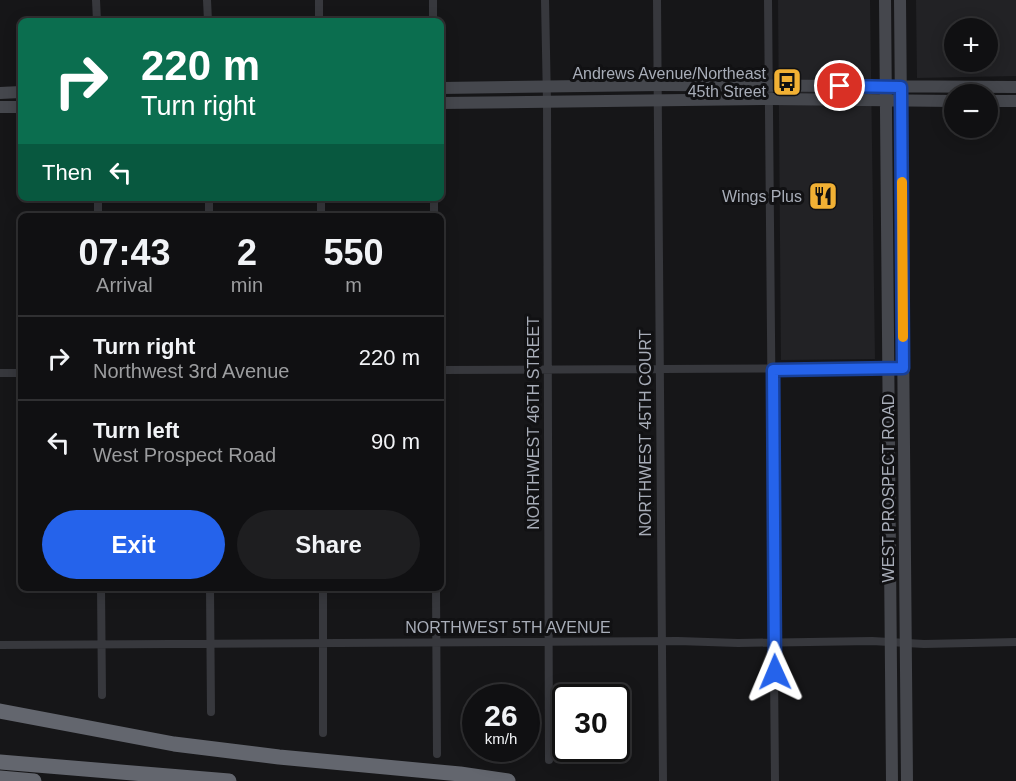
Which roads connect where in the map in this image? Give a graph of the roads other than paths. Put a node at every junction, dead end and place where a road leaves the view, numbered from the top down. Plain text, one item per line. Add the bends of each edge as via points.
1 (96, 0) edge
2 (207, 0) edge
3 (319, 0) edge
4 (433, 0) edge
5 (545, 0) edge
6 (657, 0) edge
7 (768, 0) edge
8 (885, 0) edge
9 (900, 0) edge
10 (97, 18) edge
11 (208, 18) edge
12 (319, 18) edge
13 (433, 18) edge
14 (659, 85) junction
15 (769, 86) junction
16 (546, 87) junction
17 (886, 87) junction
18 (901, 87) junction
19 (1016, 87) edge
20 (444, 88) edge
21 (18, 92) edge
22 (0, 93) edge
23 (769, 99) junction
24 (658, 100) junction
25 (886, 100) junction
26 (901, 101) junction
27 (944, 101) edge
28 (998, 101) edge
29 (1016, 101) edge
30 (547, 102) junction
31 (444, 103) edge
32 (18, 106) edge
33 (0, 107) edge
34 (889, 368) junction
35 (903, 368) junction
36 (660, 369) junction
37 (444, 370) edge
38 (547, 370) junction
39 (773, 370) junction
40 (0, 373) edge
41 (18, 373) edge
42 (101, 591) edge
43 (210, 591) edge
44 (323, 591) edge
45 (436, 591) edge
46 (662, 641) junction
47 (436, 642) junction
48 (549, 642) junction
49 (774, 642) junction
50 (891, 642) junction
51 (1016, 642) edge
52 (323, 643) junction
53 (906, 643) junction
54 (210, 644) junction
55 (0, 645) edge
56 (102, 645) junction
57 (102, 695) dead end
58 (4, 711) edge
59 (211, 712) dead end
60 (323, 733) dead end
61 (437, 754) dead end
62 (549, 760) dead end
63 (0, 762) edge
64 (0, 778) edge
65 (34, 781) edge
66 (229, 781) edge
67 (508, 781) edge
68 (663, 781) edge
69 (776, 781) edge
70 (892, 781) edge
71 (907, 781) edge

1 - 10 street
2 - 11 street
3 - 12 street
4 - 13 street
5 - 16 street, NORTHWEST 46TH STREET
6 - 14 street, NORTHWEST 45TH COURT
7 - 15 street
8 - 17 main road, WEST PROSPECT ROAD
9 - 18 main road, WEST PROSPECT ROAD
14 - 15 main road
14 - 16 main road
14 - 24 street, NORTHWEST 45TH COURT
15 - 17 main road
15 - 23 street
16 - 20 main road
16 - 30 street, NORTHWEST 46TH STREET
17 - 18 main road
17 - 25 main road, WEST PROSPECT ROAD
18 - 19 main road
18 - 26 main road, WEST PROSPECT ROAD
21 - 22 main road
23 - 24 main road
23 - 25 main road
23 - 39 street
24 - 30 main road
24 - 36 street, NORTHWEST 45TH COURT
25 - 26 main road
25 - 34 main road, WEST PROSPECT ROAD
26 - 27 main road
26 - 35 main road, WEST PROSPECT ROAD
28 - 29 main road
30 - 31 main road
30 - 38 street, NORTHWEST 46TH STREET
32 - 33 main road
34 - 35 street
34 - 39 street
34 - 50 main road, WEST PROSPECT ROAD
35 - 53 main road, WEST PROSPECT ROAD
36 - 38 street
36 - 39 street
36 - 46 street, NORTHWEST 45TH COURT
37 - 38 street
38 - 48 street, NORTHWEST 46TH STREET
39 - 49 street
40 - 41 street
42 - 56 street
43 - 54 street
44 - 52 street
45 - 47 street
46 - 48 street, NORTHWEST 5TH AVENUE
46 - 49 street, NORTHWEST 5TH AVENUE
46 - 68 street, NORTHWEST 45TH COURT
47 - 48 street, NORTHWEST 5TH AVENUE
47 - 52 street, NORTHWEST 5TH AVENUE
47 - 61 street
48 - 62 street, NORTHWEST 46TH STREET
49 - 50 street, NORTHWEST 5TH AVENUE
49 - 69 street
50 - 53 street, NORTHWEST 5TH AVENUE
50 - 70 main road, WEST PROSPECT ROAD
51 - 53 street, NORTHWEST 5TH AVENUE
52 - 54 street, NORTHWEST 5TH AVENUE
52 - 60 street
53 - 71 main road, WEST PROSPECT ROAD
54 - 56 street, NORTHWEST 5TH AVENUE
54 - 59 street
55 - 56 street, NORTHWEST 5TH AVENUE
56 - 57 street
58 - 67 highway via 174,744
63 - 66 highway
64 - 65 highway

